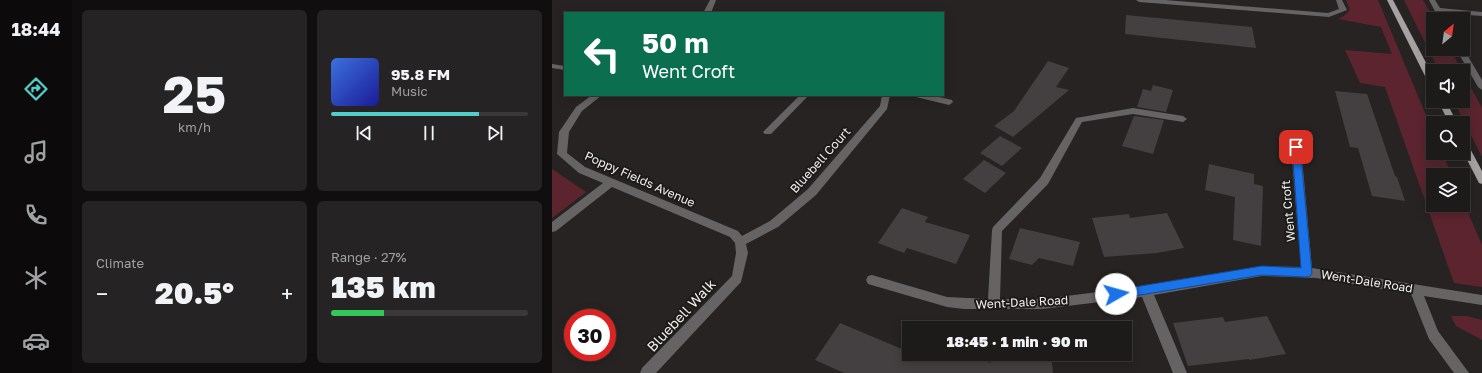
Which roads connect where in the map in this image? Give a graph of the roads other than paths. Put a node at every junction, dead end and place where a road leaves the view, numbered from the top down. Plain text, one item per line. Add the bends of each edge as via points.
1 (713, 0) edge
2 (1139, 0) edge
3 (1340, 0) edge
4 (1390, 0) edge
5 (1432, 0) edge
6 (1158, 1) edge
7 (1437, 10) joint
8 (708, 12) edge
9 (1482, 14) edge
10 (1464, 56) edge
11 (552, 66) edge
12 (564, 68) edge
13 (1426, 70) edge
14 (1482, 87) edge
15 (597, 96) edge
16 (805, 96) edge
17 (889, 96) edge
18 (923, 96) edge
19 (948, 102) dead end
20 (1183, 120) dead end
21 (768, 132) dead end
22 (1296, 147) dead end
23 (1470, 157) edge
24 (1482, 180) edge
25 (611, 182) junction
26 (552, 228) edge
27 (740, 242) junction
28 (1307, 273) junction
29 (872, 280) dead end
30 (1415, 289) junction
31 (1146, 291) junction
32 (1482, 300) edge
33 (994, 305) junction
34 (647, 373) edge
35 (1180, 373) edge
36 (1462, 373) edge

1 - 8 street
2 - 6 street
3 - 6 street via 1343,10 1329,16
4 - 13 main road
5 - 7 street
7 - 9 street
10 - 14 street
11 - 12 street
15 - 25 street, Poppy Fields Avenue via 579,110 564,132 562,154 582,170
16 - 21 street
17 - 27 street, Bluebell Court via 884,107 812,192 774,224
18 - 19 street
20 - 33 street via 1133,111 1079,120 1044,181 997,230
22 - 28 street, Went Croft
23 - 24 main road
25 - 26 street
25 - 27 street, Poppy Fields Avenue via 734,234
27 - 34 street, Bluebell Walk via 742,253 737,278
28 - 30 street, Went-Dale Road
28 - 31 street, Went-Dale Road via 1262,271
29 - 33 street, Went-Dale Road via 947,302
30 - 32 street, Went-Dale Road
30 - 36 street via 1433,335
31 - 33 street, Went-Dale Road via 1042,304
31 - 35 street

